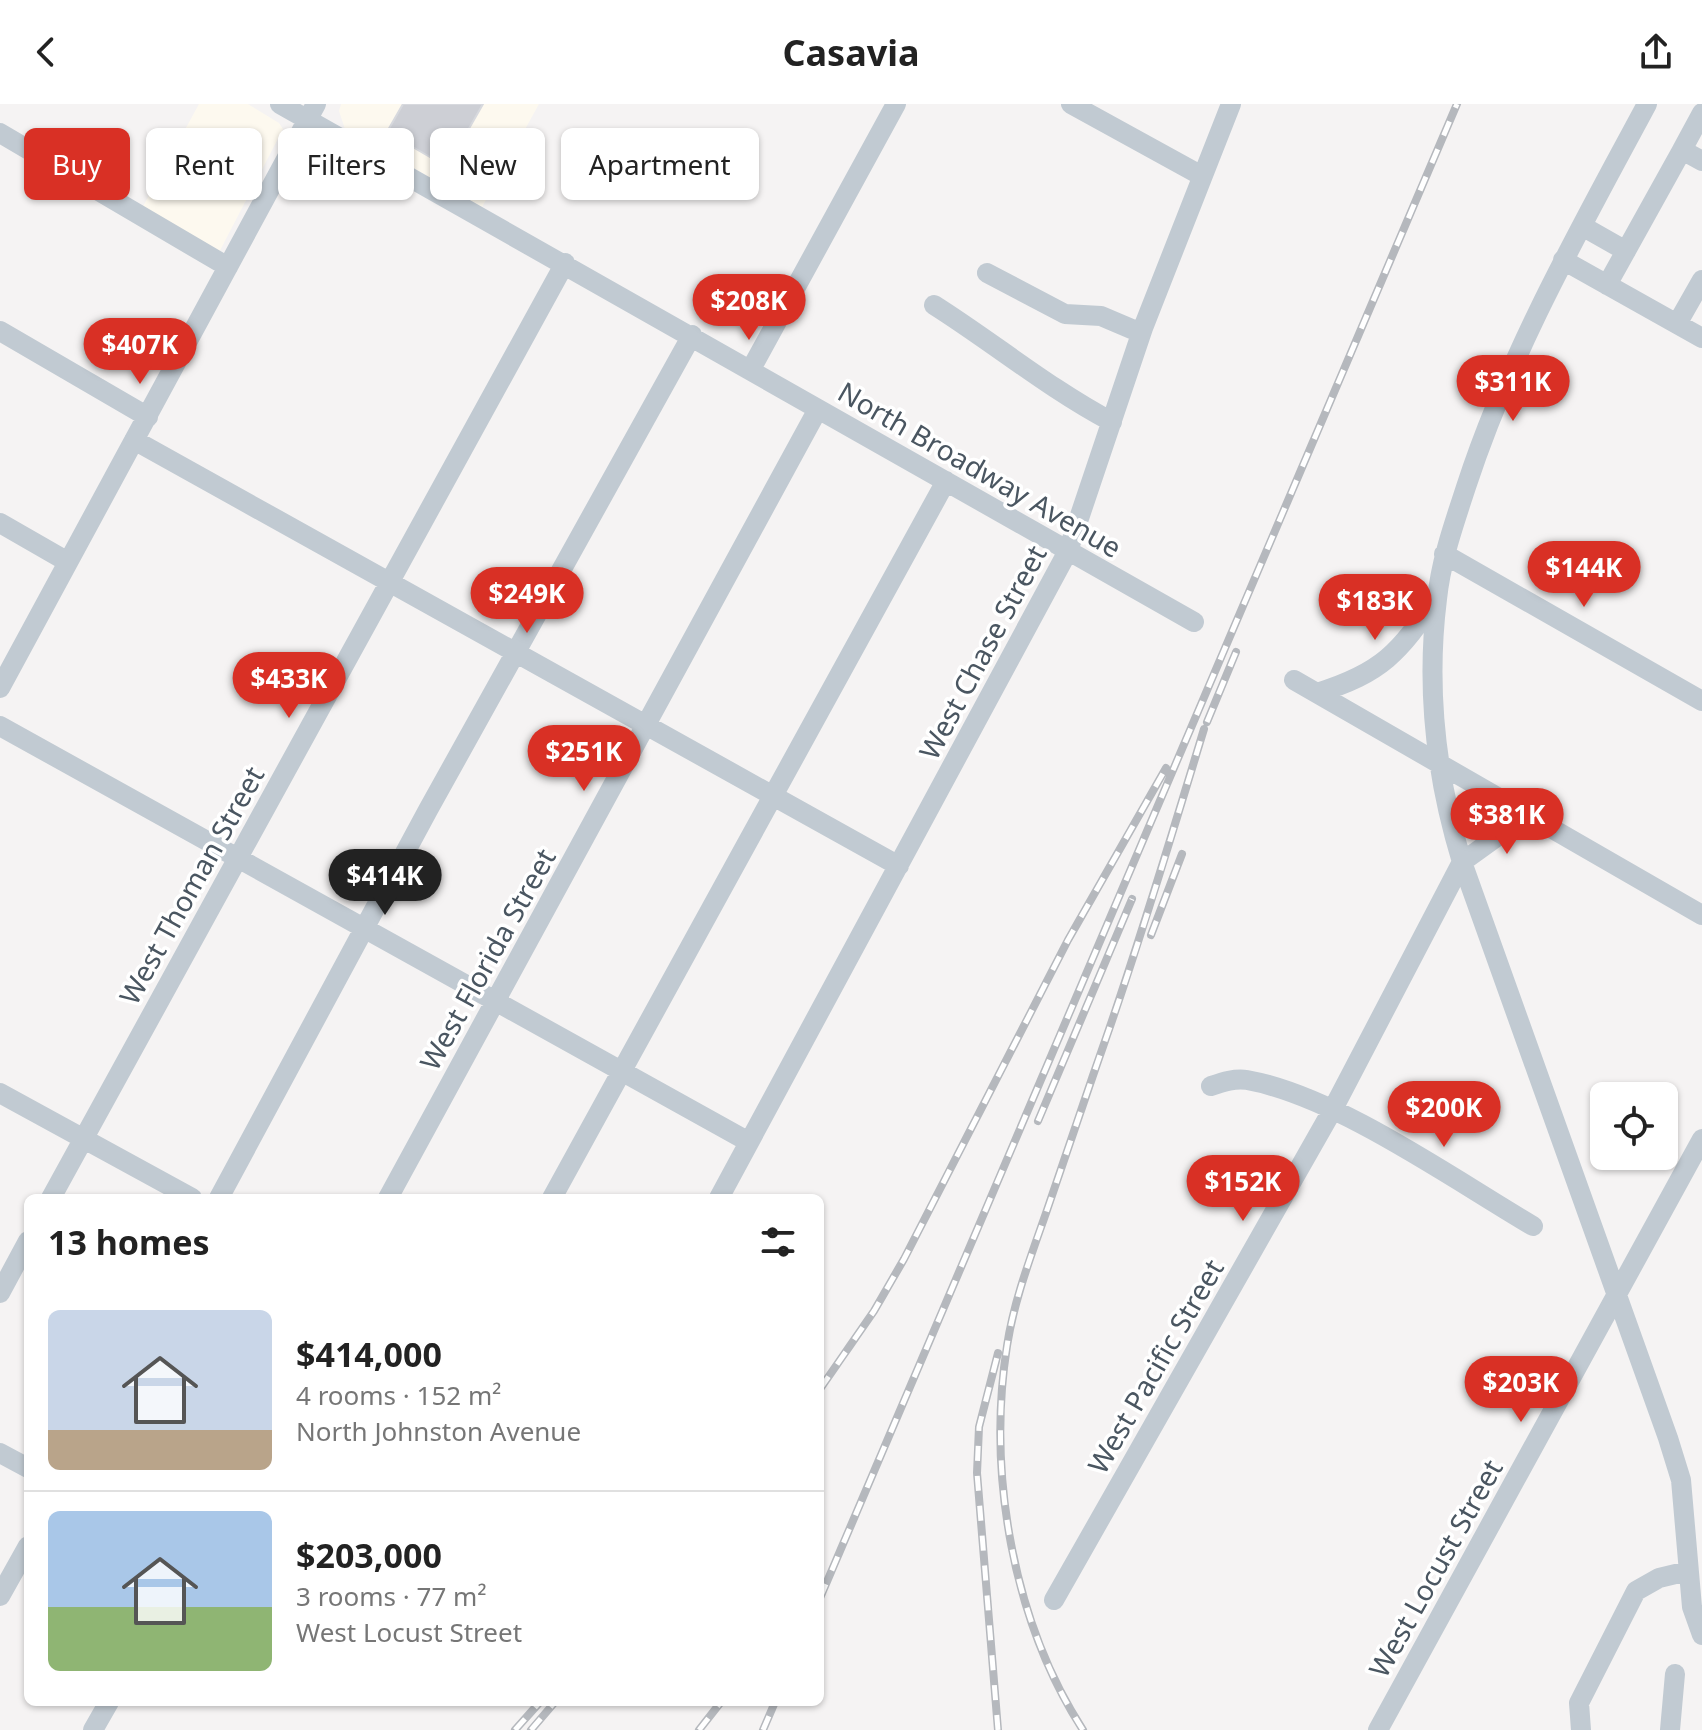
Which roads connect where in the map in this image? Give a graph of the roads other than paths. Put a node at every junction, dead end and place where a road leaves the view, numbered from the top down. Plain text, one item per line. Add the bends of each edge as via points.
1 (280, 104) edge
2 (896, 104) edge
3 (1071, 104) edge
4 (1231, 104) edge
5 (1647, 104) edge
6 (311, 112) edge
7 (1702, 113) edge
8 (0, 133) edge
9 (1682, 150) junction
10 (1702, 161) edge
11 (1202, 176) junction
12 (1582, 226) junction
13 (1626, 251) junction
14 (1563, 260) junction
15 (565, 263) junction
16 (228, 267) junction
17 (987, 273) dead end
18 (1702, 280) edge
19 (1607, 285) junction
20 (934, 305) dead end
21 (1677, 324) junction
22 (0, 331) edge
23 (1141, 333) junction
24 (692, 335) junction
25 (1702, 338) edge
26 (751, 369) junction
27 (818, 409) junction
28 (148, 417) junction
29 (1112, 422) junction
30 (134, 440) junction
31 (946, 481) junction
32 (0, 523) edge
33 (1068, 551) junction
34 (1444, 554) junction
35 (68, 562) junction
36 (389, 584) junction
37 (1437, 597) junction
38 (1194, 622) dead end
39 (514, 653) junction
40 (1294, 680) dead end
41 (0, 688) edge
42 (1317, 693) junction
43 (1702, 701) edge
44 (0, 726) edge
45 (646, 727) junction
46 (1439, 761) junction
47 (770, 795) junction
48 (1532, 818) junction
49 (238, 860) junction
50 (1462, 862) junction
51 (899, 866) junction
52 (1702, 915) edge
53 (363, 930) junction
54 (494, 1003) junction
55 (622, 1073) junction
56 (1211, 1086) dead end
57 (0, 1093) edge
58 (1333, 1109) junction
59 (83, 1139) junction
60 (1702, 1139) edge
61 (749, 1142) junction
62 (53, 1194) edge
63 (185, 1194) edge
64 (221, 1194) edge
65 (390, 1194) edge
66 (554, 1194) edge
67 (721, 1194) edge
68 (1533, 1226) dead end
69 (24, 1248) edge
70 (0, 1293) edge
71 (1617, 1294) junction
72 (0, 1453) edge
73 (24, 1466) edge
74 (24, 1553) edge
75 (1688, 1571) junction
76 (0, 1596) edge
77 (1054, 1600) dead end
78 (1702, 1635) edge
79 (1675, 1674) dead end
80 (107, 1706) edge
81 (93, 1730) edge
82 (1378, 1730) edge
83 (1581, 1730) edge
84 (1670, 1730) edge

1 - 6 street, North Broadway Avenue
2 - 26 street
3 - 11 street
4 - 11 street, West Chase Street
5 - 12 street
6 - 15 street, North Broadway Avenue
6 - 16 street
7 - 9 street
8 - 16 street
9 - 10 street
9 - 13 street
11 - 23 street, West Chase Street
12 - 13 street
12 - 14 street
13 - 19 street
14 - 19 street
14 - 34 street via 1477,453
15 - 24 street, North Broadway Avenue
15 - 36 street, West Thoman Street
16 - 28 street
17 - 23 street via 1065,314 1101,316
18 - 21 street
19 - 21 street
20 - 29 street via 1062,394
21 - 25 street
22 - 28 street
23 - 29 street, West Chase Street
24 - 26 street, North Broadway Avenue
24 - 39 street
26 - 27 street, North Broadway Avenue
27 - 31 street, North Broadway Avenue
27 - 45 street, West Florida Street
28 - 30 street
29 - 33 street, West Chase Street
30 - 35 street
30 - 36 street
31 - 33 street, North Broadway Avenue
31 - 47 street
32 - 35 street
33 - 38 street, North Broadway Avenue
33 - 51 street, West Chase Street
34 - 37 street
34 - 43 street
35 - 41 street
36 - 39 street
36 - 49 street, West Thoman Street
37 - 42 street via 1386,662 1356,681
37 - 46 street via 1433,713
39 - 45 street
39 - 53 street
40 - 42 street
42 - 46 street
44 - 49 street
45 - 47 street
45 - 54 street, West Florida Street
46 - 48 street
46 - 50 street via 1447,815
47 - 51 street
47 - 55 street
48 - 50 street
48 - 52 street
49 - 53 street
49 - 59 street, West Thoman Street
50 - 58 street, West Pacific Street
50 - 71 street
51 - 61 street, West Chase Street
53 - 54 street
53 - 64 street
54 - 55 street
54 - 65 street, West Florida Street
55 - 61 street
55 - 66 street
56 - 58 street via 1246,1080
57 - 59 street
58 - 68 street
58 - 77 street, West Pacific Street
59 - 62 street, West Thoman Street
59 - 63 street
60 - 71 street, West Locust Street
61 - 67 street, West Chase Street
69 - 70 street
71 - 75 street via 1681,1480
71 - 82 street, West Locust Street
72 - 73 street
74 - 76 street
75 - 78 street
75 - 83 street via 1636,1591 1579,1703
79 - 84 street
80 - 81 street

